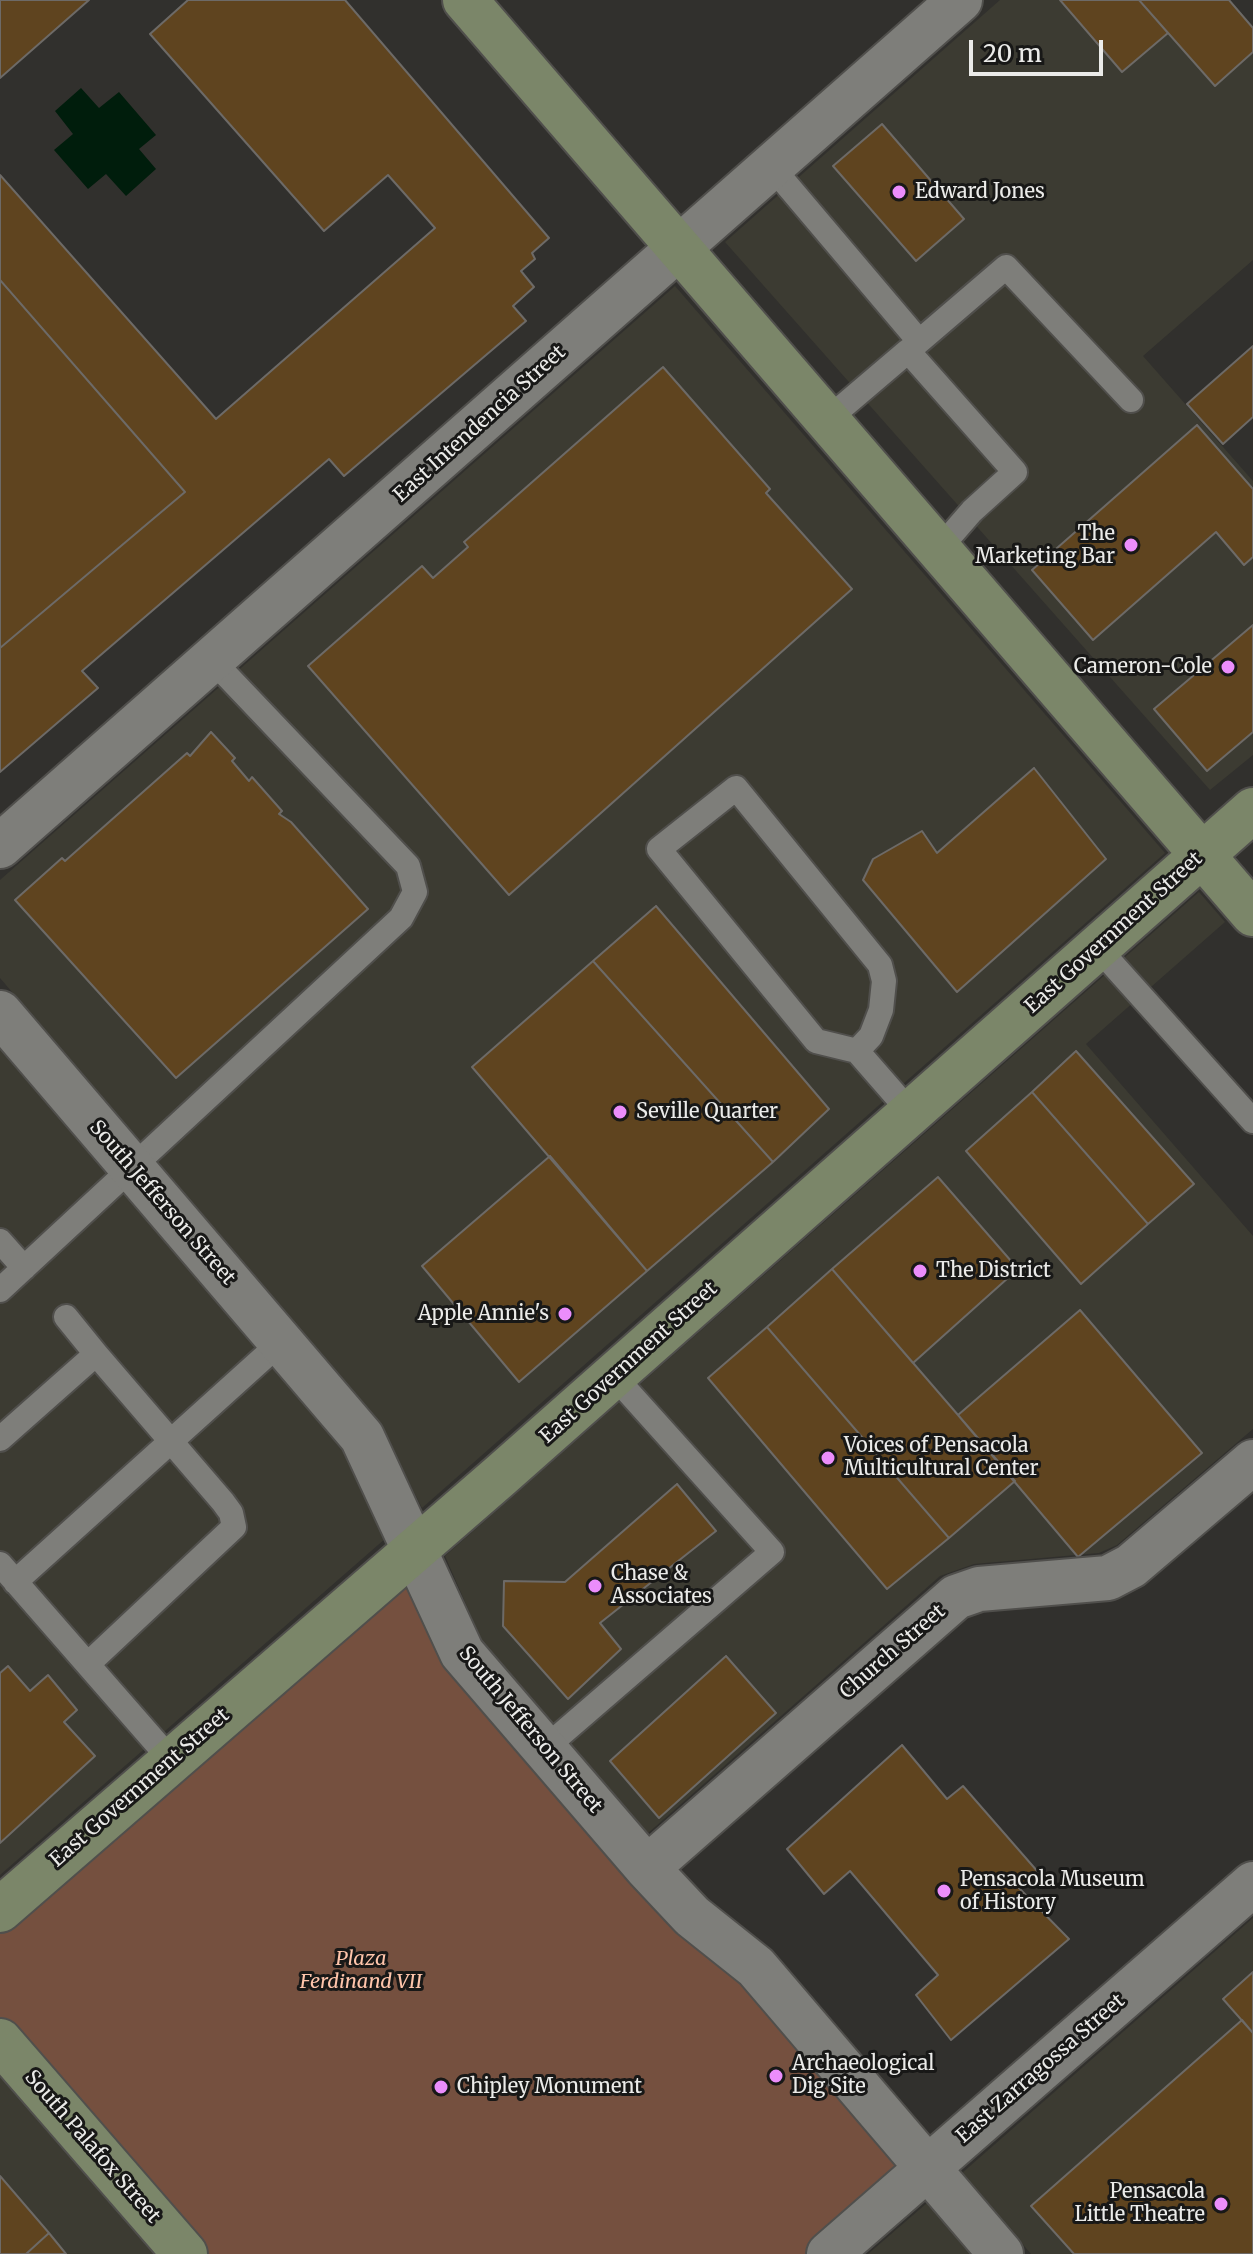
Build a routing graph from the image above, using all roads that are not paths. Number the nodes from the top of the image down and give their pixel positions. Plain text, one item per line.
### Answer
1 (465, 0) edge
2 (960, 0) edge
3 (771, 166) junction
4 (679, 248) junction
5 (914, 346) junction
6 (1131, 400) dead end
7 (827, 420) junction
8 (939, 549) junction
9 (213, 661) junction
10 (1253, 810) edge
11 (0, 846) edge
12 (1202, 855) junction
13 (1253, 914) edge
14 (1098, 948) junction
15 (0, 1013) edge
16 (857, 1051) junction
17 (911, 1113) junction
18 (1253, 1121) edge
19 (132, 1168) junction
20 (0, 1241) edge
21 (24, 1268) junction
22 (0, 1290) edge
23 (66, 1317) dead end
24 (281, 1342) junction
25 (96, 1354) junction
26 (614, 1376) junction
27 (0, 1439) edge
28 (170, 1442) junction
29 (1253, 1462) edge
30 (415, 1547) junction
31 (8, 1573) edge
32 (88, 1664) junction
33 (544, 1749) junction
34 (171, 1760) junction
35 (647, 1868) junction
36 (1253, 1884) edge
37 (0, 1910) edge
38 (0, 2041) edge
39 (928, 2168) junction
40 (185, 2254) edge
41 (829, 2254) edge
42 (1001, 2254) edge

1 - 4 street
2 - 3 street, East Intendencia Street
3 - 4 street, East Intendencia Street
3 - 5 lane
4 - 7 street
4 - 9 street, East Intendencia Street
5 - 6 lane
5 - 7 lane
5 - 8 lane
7 - 8 street
8 - 12 street
9 - 11 street, East Intendencia Street
9 - 19 lane
10 - 12 street, East Government Street
12 - 13 street
12 - 14 street, East Government Street
14 - 17 street, East Government Street
14 - 18 lane
15 - 19 street, South Jefferson Street
16 - 16 lane
16 - 17 lane
17 - 26 street, East Government Street
19 - 21 lane
19 - 24 street, South Jefferson Street
20 - 21 lane
21 - 22 lane
23 - 25 lane
24 - 28 lane
24 - 30 street, South Jefferson Street
25 - 27 lane
25 - 28 lane
26 - 30 street, East Government Street
26 - 33 lane
28 - 31 lane
28 - 32 lane
29 - 35 street, Church Street
30 - 33 street, South Jefferson Street
30 - 34 street, East Government Street
31 - 32 lane
32 - 34 lane
33 - 35 street, South Jefferson Street
34 - 37 street, East Government Street
35 - 39 street, South Jefferson Street
36 - 39 street, East Zarragossa Street
38 - 40 street, South Palafox Street
39 - 41 street, East Zarragossa Street
39 - 42 street, South Jefferson Street

